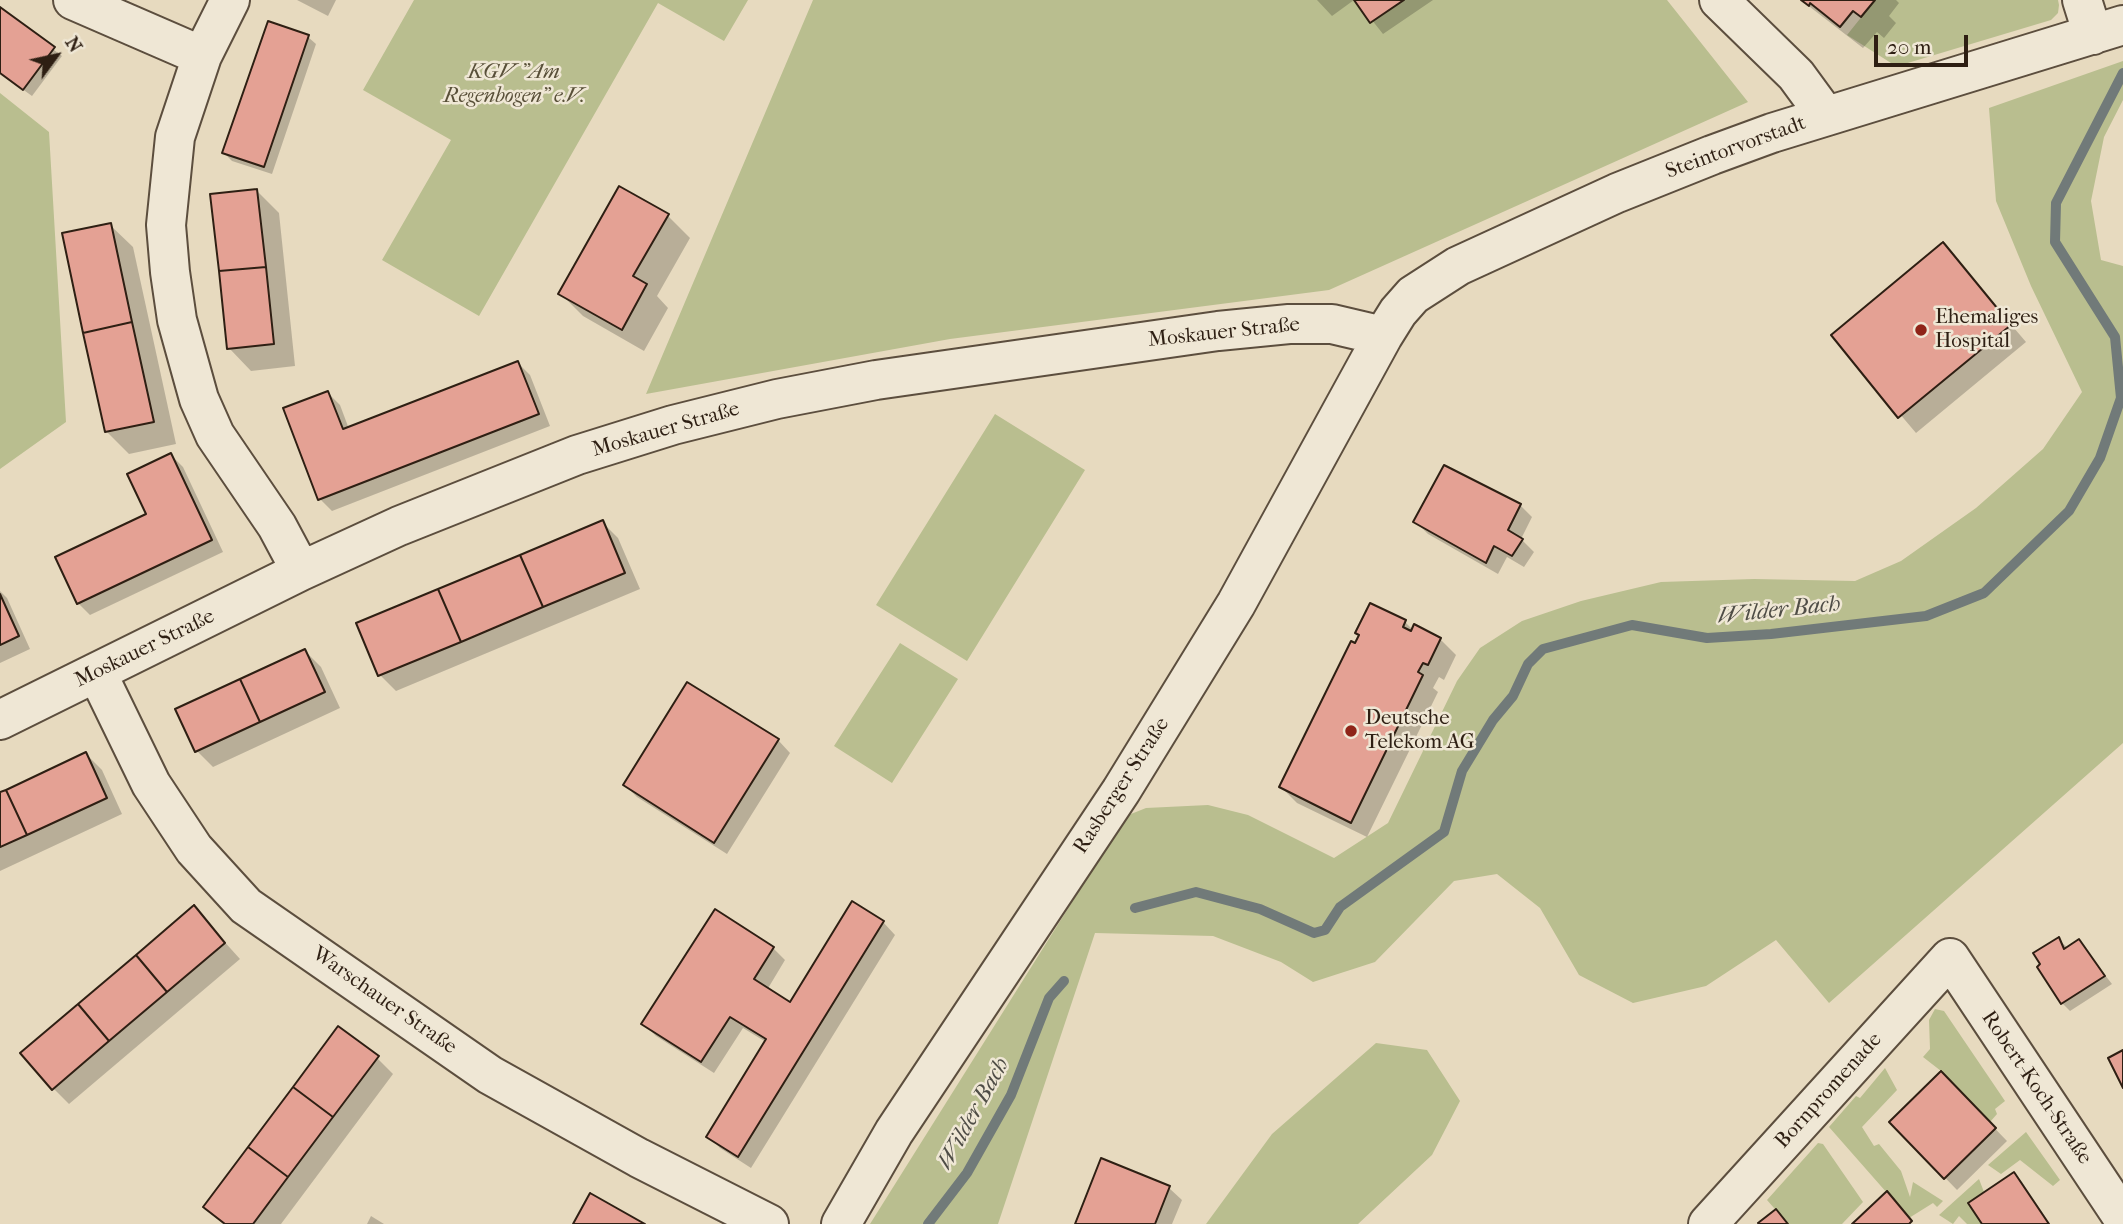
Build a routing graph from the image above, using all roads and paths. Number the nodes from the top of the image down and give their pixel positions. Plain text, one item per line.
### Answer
1 (73, 0) edge
2 (230, 0) edge
3 (1719, 0) edge
4 (2102, 23) edge
5 (202, 56) junction
6 (1826, 116) junction
7 (1383, 335) junction
8 (301, 571) junction
9 (97, 673) junction
10 (0, 720) edge
11 (1950, 958) joint
12 (2112, 1179) edge
13 (2123, 1218) edge
14 (769, 1224) edge
15 (841, 1224) edge
16 (1708, 1224) edge

1 - 5 street
2 - 5 street
3 - 6 street
4 - 6 street, Steintorvorstadt
5 - 8 street
6 - 7 street, Steintorvorstadt
7 - 8 street, Moskauer Straße
7 - 15 street, Rasberger Straße
8 - 9 street, Moskauer Straße
9 - 10 street, Moskauer Straße
9 - 14 street, Warschauer Straße
11 - 12 street, Robert-Koch-Straße
11 - 16 street, Bornpromenade
12 - 13 street, Robert-Koch-Straße

